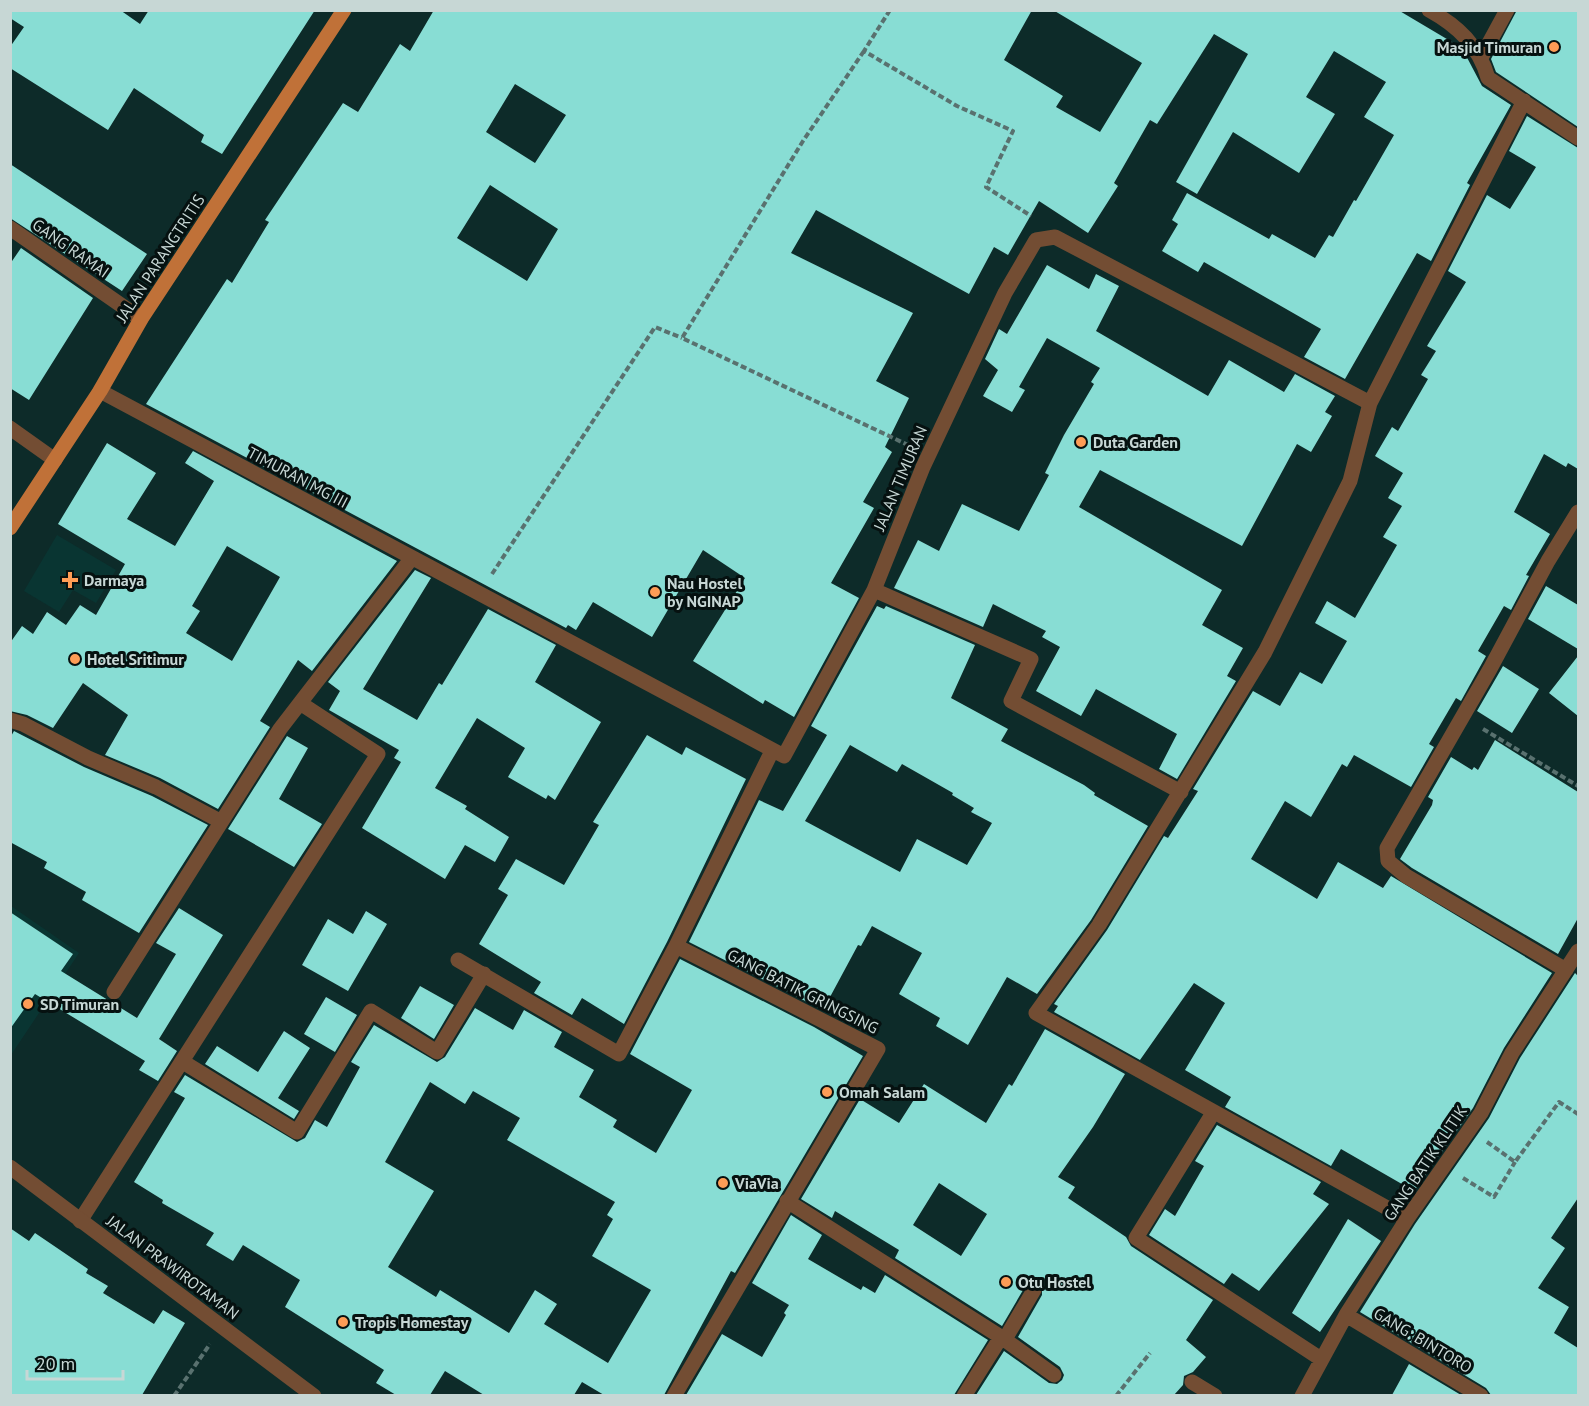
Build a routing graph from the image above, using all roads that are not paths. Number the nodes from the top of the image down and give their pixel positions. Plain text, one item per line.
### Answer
1 (344, 10) edge
2 (1429, 10) edge
3 (1507, 10) edge
4 (1482, 56) junction
5 (1524, 101) junction
6 (1578, 138) edge
7 (10, 228) edge
8 (141, 319) junction
9 (100, 391) junction
10 (1370, 403) junction
11 (10, 428) edge
12 (55, 460) junction
13 (1578, 512) edge
14 (10, 528) edge
15 (411, 559) junction
16 (874, 590) junction
17 (300, 703) junction
18 (10, 720) edge
19 (772, 750) junction
20 (1181, 792) junction
21 (220, 821) junction
22 (676, 946) junction
23 (1578, 951) edge
24 (458, 960) dead end
25 (1566, 970) junction
26 (484, 974) junction
27 (114, 992) dead end
28 (183, 1062) junction
29 (1213, 1113) junction
30 (10, 1167) edge
31 (787, 1201) junction
32 (1407, 1219) junction
33 (80, 1221) junction
34 (1034, 1290) dead end
35 (1346, 1316) junction
36 (1003, 1338) junction
37 (1321, 1359) junction
38 (1054, 1376) dead end
39 (1192, 1382) dead end
40 (314, 1395) edge
41 (674, 1395) edge
42 (964, 1395) edge
43 (1215, 1395) edge
44 (1302, 1395) edge
45 (1481, 1395) edge

1 - 8 main road, JALAN PARANGTRITIS
2 - 4 street
3 - 4 street
4 - 5 street
5 - 6 street
5 - 10 street
7 - 8 street, GANG RAMAI
8 - 9 main road, JALAN PARANGTRITIS
9 - 12 main road, JALAN PARANGTRITIS
9 - 15 street, TIMURAN MG III
10 - 16 street, JALAN TIMURAN
10 - 20 street
11 - 12 street
12 - 14 main road, JALAN PARANGTRITIS
13 - 25 street
15 - 17 street
15 - 19 street, TIMURAN MG III
16 - 19 street, JALAN TIMURAN
16 - 20 street
17 - 21 street
17 - 28 street
18 - 21 street
19 - 22 street
20 - 29 street
21 - 27 street
22 - 26 street
22 - 31 street, GANG BATIK GRINGSING
23 - 25 street, GANG BATIK KLITIK
24 - 26 street
25 - 32 street, GANG BATIK KLITIK
26 - 28 street
28 - 33 street
29 - 32 street
29 - 37 street
30 - 33 street, JALAN PRAWIROTAMAN
31 - 36 street
31 - 41 street, GANG BATIK GRINGSING
32 - 35 street, GANG BATIK KLITIK
33 - 40 street, JALAN PRAWIROTAMAN
34 - 36 street
35 - 37 street, GANG BATIK KLITIK
35 - 45 street, GANG: BINTORO
36 - 38 street
36 - 42 street
37 - 44 street, GANG BATIK KLITIK
39 - 43 street

